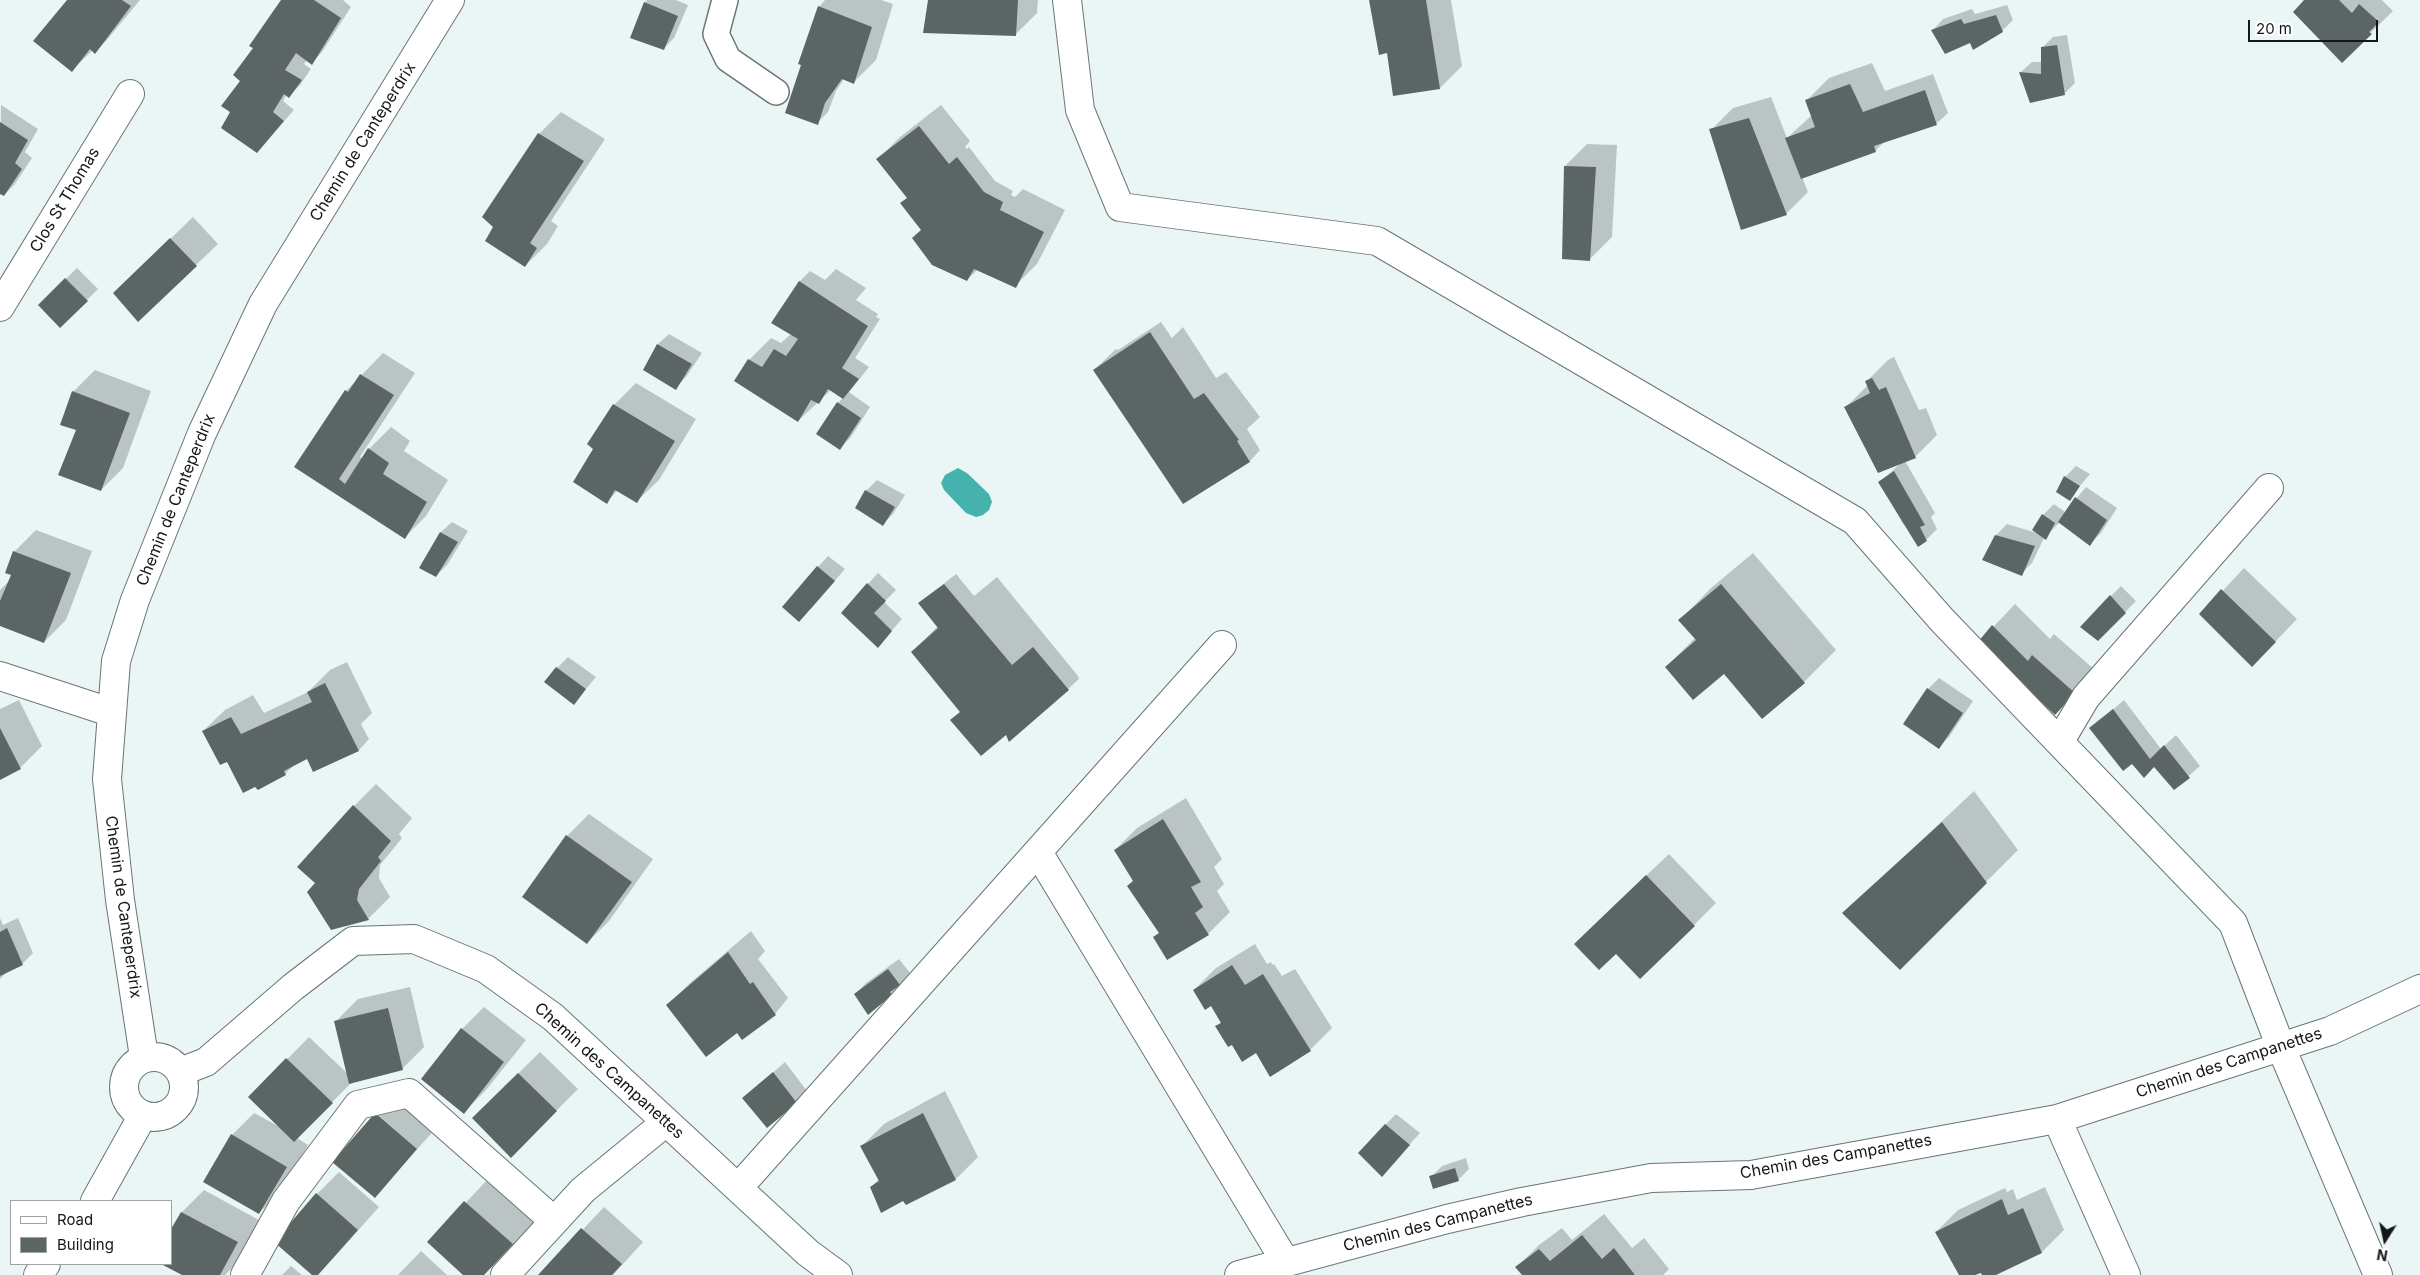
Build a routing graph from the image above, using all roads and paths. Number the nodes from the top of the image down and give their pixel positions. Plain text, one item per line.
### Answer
1 (450, 0) edge
2 (725, 0) edge
3 (1068, 0) edge
4 (776, 92) dead end
5 (130, 94) dead end
6 (0, 307) edge
7 (2269, 488) dead end
8 (1222, 645) dead end
9 (0, 676) edge
10 (110, 712) junction
11 (2060, 741) junction
12 (1038, 852) junction
13 (2420, 990) edge
14 (2280, 1045) junction
15 (144, 1057) junction
16 (180, 1072) junction
17 (143, 1115) junction
18 (2058, 1119) junction
19 (666, 1122) junction
20 (738, 1188) junction
21 (95, 1200) edge
22 (554, 1222) junction
23 (1285, 1261) junction
24 (245, 1275) edge
25 (505, 1275) edge
26 (838, 1275) edge
27 (1239, 1275) edge
28 (2126, 1275) edge
29 (2378, 1275) edge

1 - 10 street, Chemin de Canteperdrix
2 - 4 lane
3 - 11 street
5 - 6 street, Clos St Thomas
7 - 11 street
8 - 12 street
9 - 10 street
10 - 15 street, Chemin de Canteperdrix
11 - 14 street
12 - 20 street
12 - 23 street
13 - 14 street, Chemin des Campanettes
14 - 18 street, Chemin des Campanettes
14 - 29 street
15 - 16 street
15 - 17 street
16 - 17 street
16 - 19 street, Chemin des Campanettes
17 - 21 street
18 - 23 street, Chemin des Campanettes
18 - 28 street
19 - 20 street, Chemin des Campanettes
19 - 22 street
20 - 26 street, Chemin des Campanettes
22 - 24 street
22 - 25 street
23 - 27 street, Chemin des Campanettes

